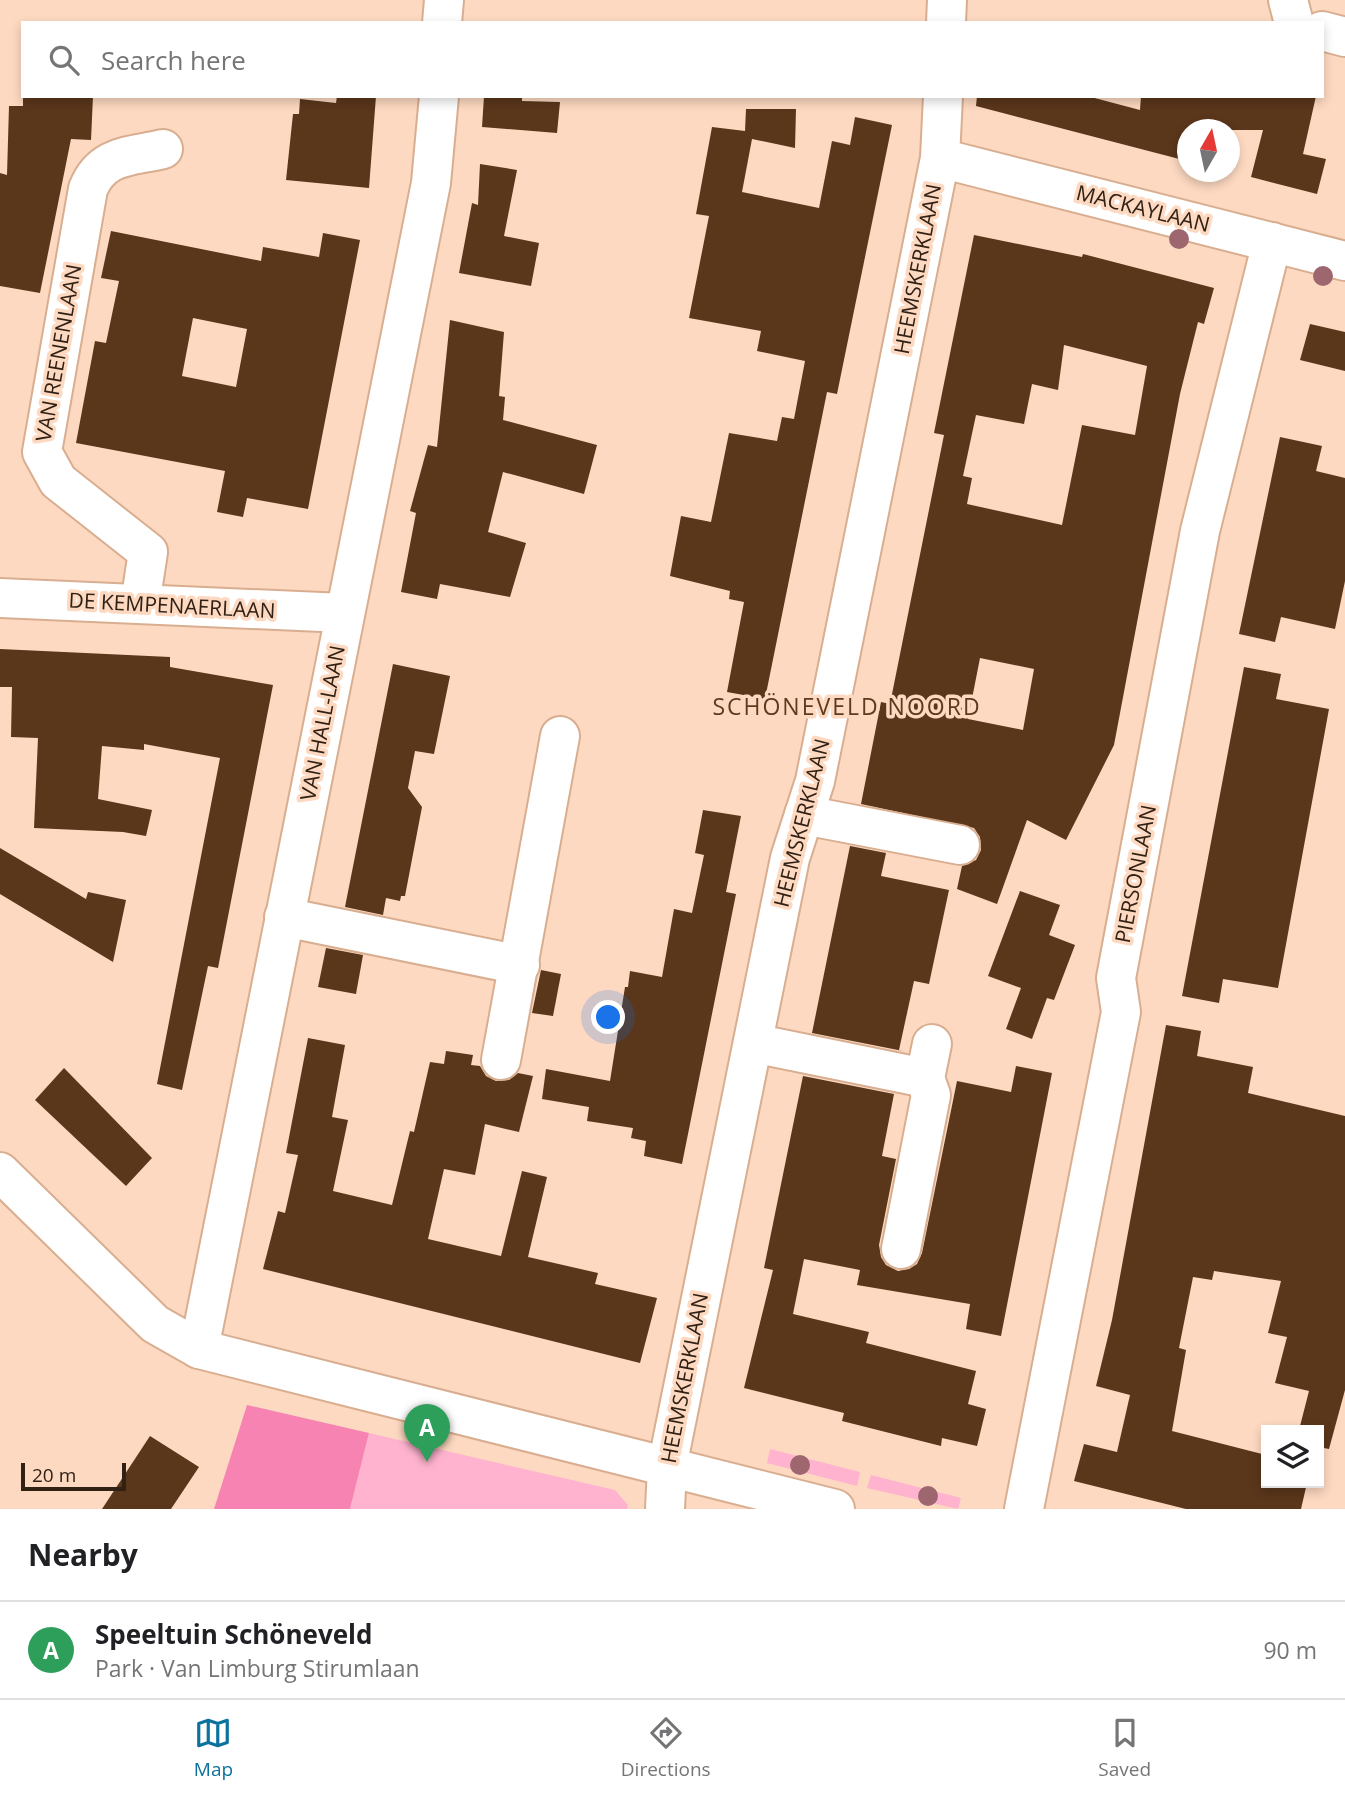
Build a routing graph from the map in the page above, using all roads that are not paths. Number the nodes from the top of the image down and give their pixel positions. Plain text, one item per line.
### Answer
1 (444, 0) edge
2 (947, 0) edge
3 (1288, 0) edge
4 (442, 21) edge
5 (946, 21) edge
6 (1293, 21) edge
7 (1324, 32) edge
8 (1345, 37) edge
9 (439, 98) edge
10 (943, 98) edge
11 (163, 149) dead end
12 (940, 158) junction
13 (1272, 242) junction
14 (1345, 261) edge
15 (0, 598) edge
16 (140, 604) junction
17 (344, 613) junction
18 (561, 736) dead end
19 (804, 815) junction
20 (960, 845) dead end
21 (284, 917) junction
22 (520, 965) junction
23 (752, 1043) junction
24 (501, 1060) dead end
25 (0, 1172) edge
26 (901, 1249) dead end
27 (199, 1349) junction
28 (667, 1467) junction
29 (665, 1509) edge
30 (835, 1509) edge
31 (1024, 1509) edge

1 - 4 street
2 - 5 street
3 - 6 street
7 - 8 street
9 - 17 street, VAN HALL-LAAN
10 - 12 street, HEEMSKERKLAAN
11 - 16 street, VAN REENENLAAN
12 - 13 street, MACKAYLAAN
12 - 19 street, HEEMSKERKLAAN
13 - 14 street, MACKAYLAAN
13 - 31 street, PIERSONLAAN
15 - 16 street, DE KEMPENAERLAAN
16 - 17 street, DE KEMPENAERLAAN
17 - 21 street, VAN HALL-LAAN
18 - 22 street
19 - 20 street
19 - 23 street, HEEMSKERKLAAN
21 - 22 street
21 - 27 street, VAN HALL-LAAN
22 - 24 street
23 - 26 street
23 - 28 street, HEEMSKERKLAAN
25 - 27 street
27 - 28 street
28 - 29 street, HEEMSKERKLAAN
28 - 30 street

